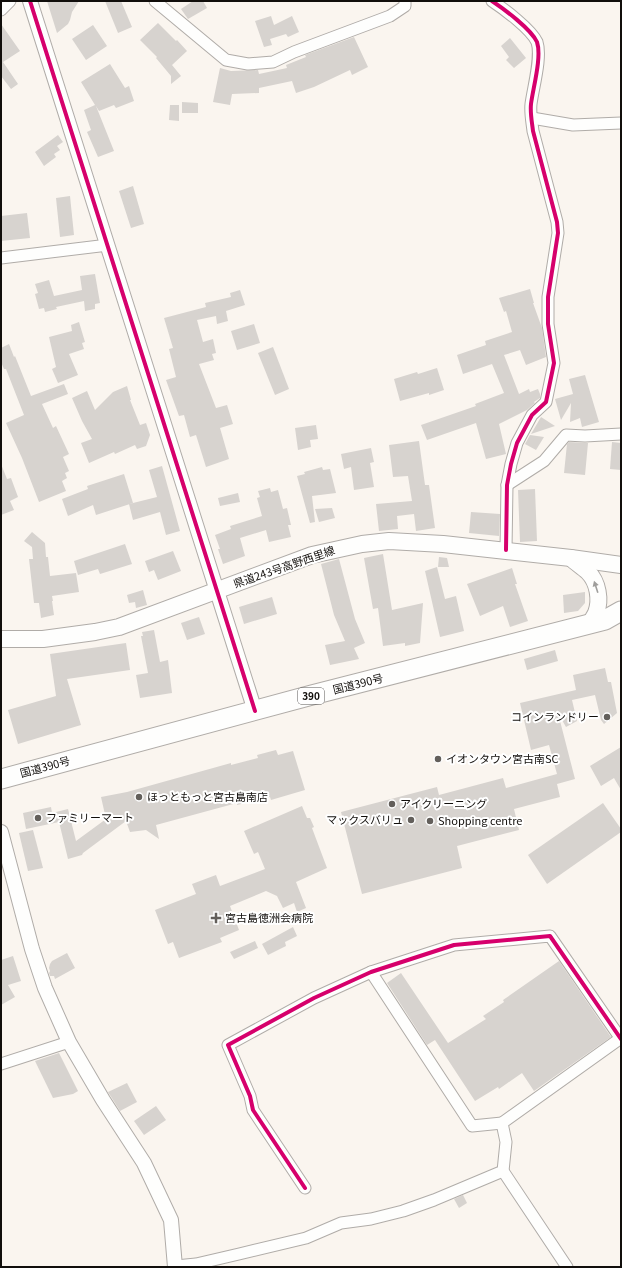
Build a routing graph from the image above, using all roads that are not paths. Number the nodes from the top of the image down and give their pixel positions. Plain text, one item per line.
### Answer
1 (10, 1) edge
2 (30, 1) edge
3 (155, 1) edge
4 (405, 1) edge
5 (492, 1) edge
6 (1, 10) edge
7 (532, 118) junction
8 (621, 123) edge
9 (108, 245) junction
10 (1, 258) edge
11 (621, 434) edge
12 (507, 485) junction
13 (506, 550) junction
14 (571, 558) junction
15 (621, 565) edge
16 (216, 590) junction
17 (621, 611) edge
18 (605, 621) edge
19 (1, 639) edge
20 (255, 711) junction
21 (1, 779) edge
22 (1, 832) edge
23 (370, 972) junction
24 (621, 1039) edge
25 (69, 1042) junction
26 (1, 1064) edge
27 (502, 1123) junction
28 (503, 1171) junction
29 (305, 1188) dead end
30 (175, 1266) edge
31 (567, 1267) edge

1 - 6 street
2 - 9 street
3 - 4 street
5 - 7 street
7 - 8 street
7 - 12 street
9 - 10 street
9 - 16 street
11 - 12 street
12 - 13 street
13 - 14 main road, 県道243号高野西里線
13 - 16 main road, 県道243号高野西里線
14 - 15 main road, 県道243号高野西里線
18 -> 14 main road
16 - 19 main road, 県道243号高野西里線
16 - 20 street
17 - 18 highway, 国道390号 / 390
18 - 20 highway, 国道390号 / 390
20 - 21 highway, 国道390号 / 390
22 - 25 street
23 - 24 street
23 - 27 street
23 - 29 street
24 - 27 street
25 - 26 street
25 - 30 street
27 - 28 street
28 - 30 street
28 - 31 street

